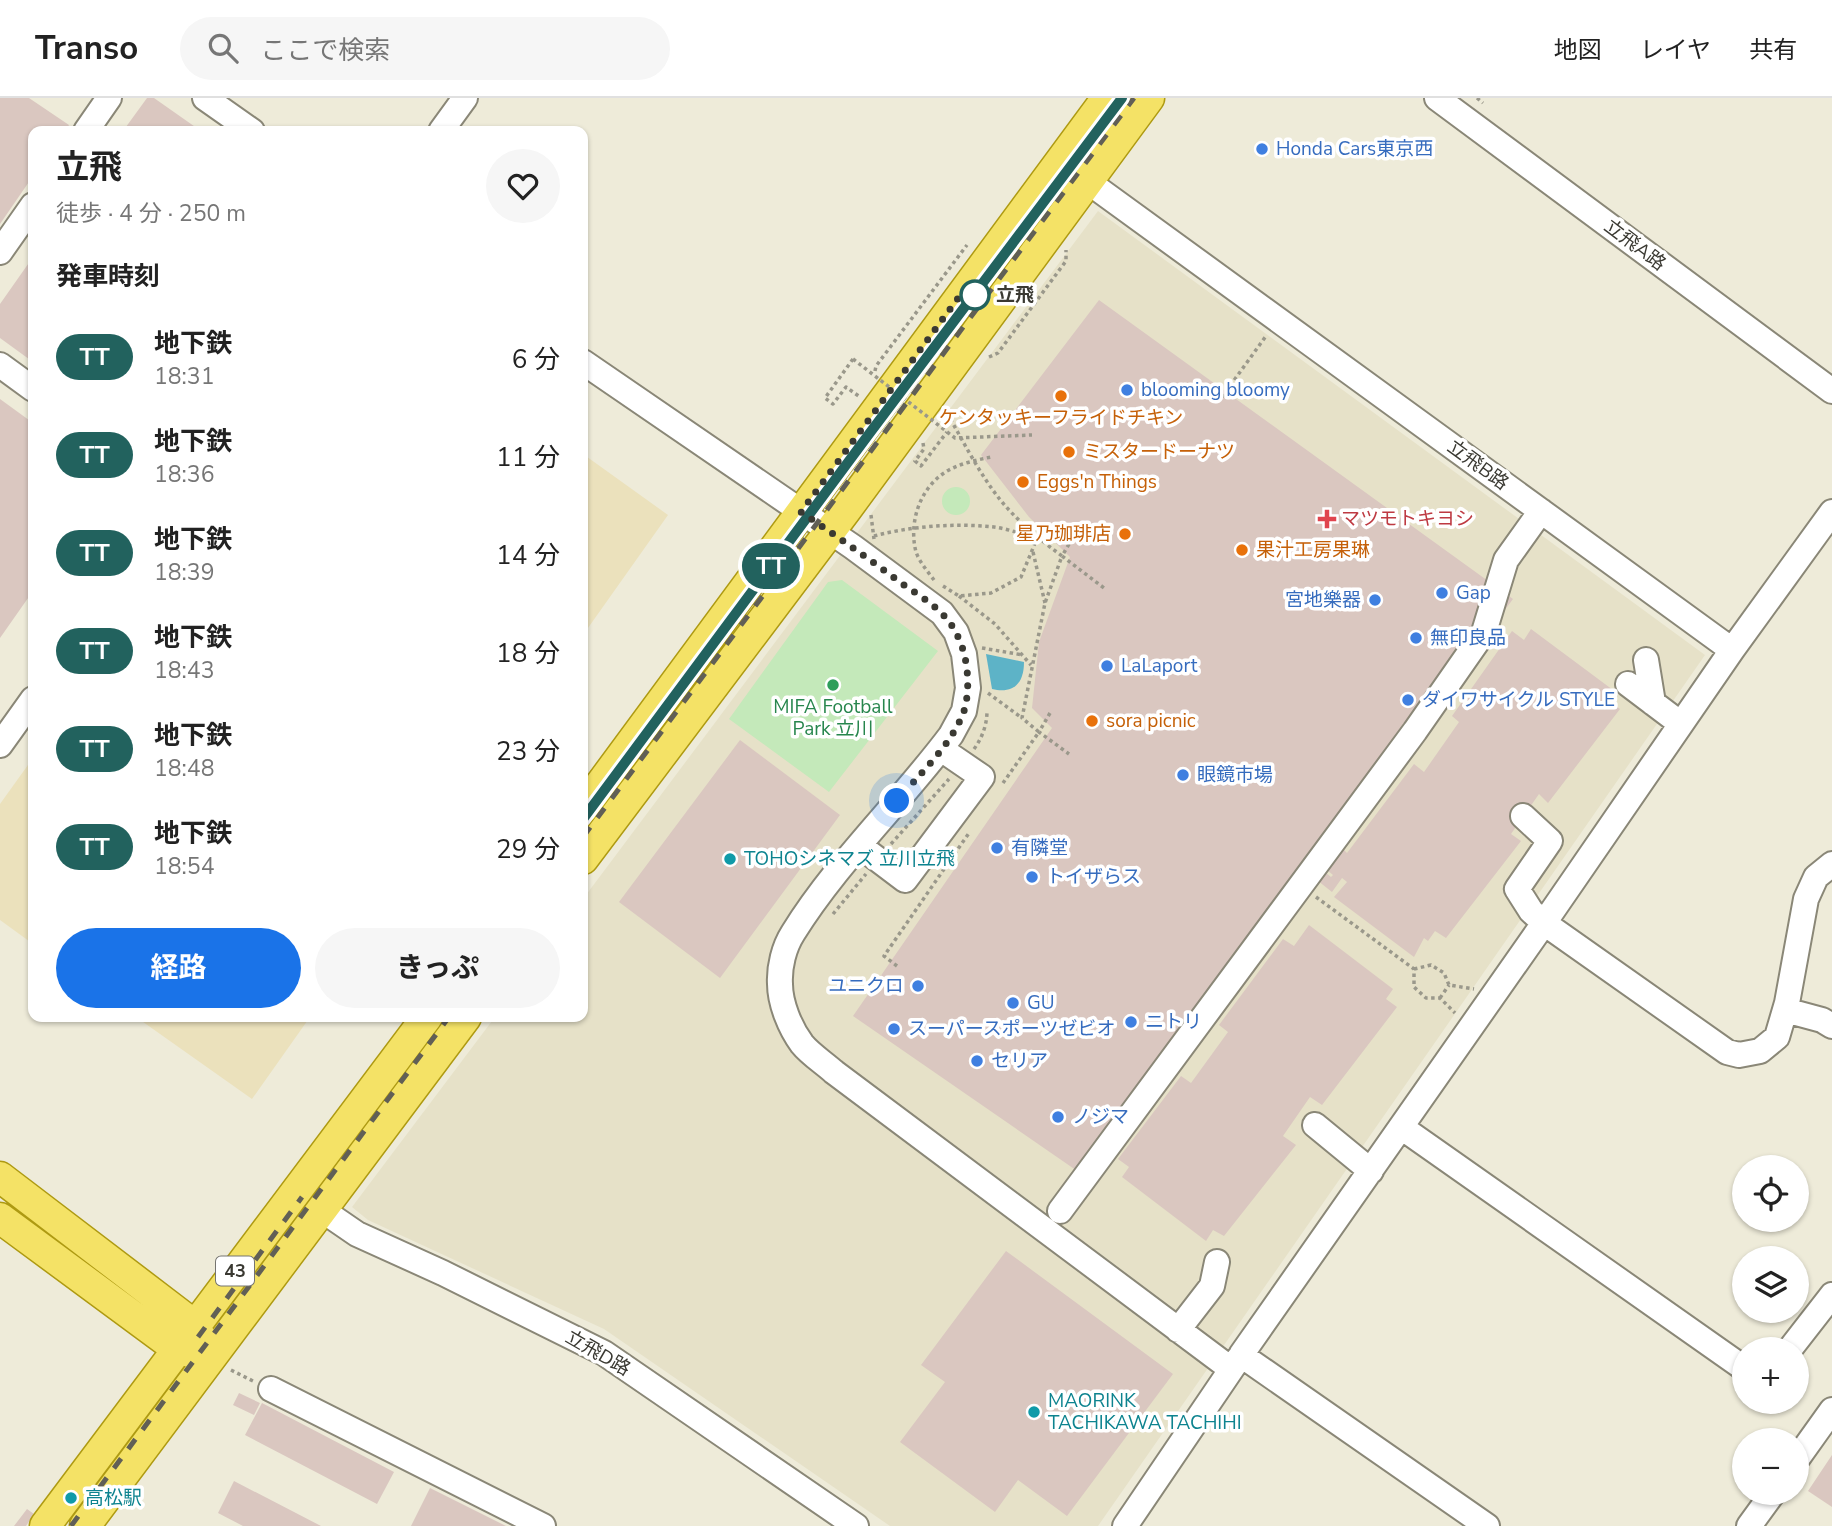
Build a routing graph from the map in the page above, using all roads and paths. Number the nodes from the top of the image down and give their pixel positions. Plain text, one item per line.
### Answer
1 (109, 98) edge
2 (205, 98) edge
3 (465, 98) edge
4 (1107, 98) edge
5 (1149, 98) edge
6 (1437, 98) edge
7 (1477, 98) edge
8 (1483, 103) dead end
9 (89, 126) edge
10 (245, 126) edge
11 (444, 126) edge
12 (1087, 181) junction
13 (28, 212) edge
14 (973, 237) dead end
15 (1066, 243) dead end
16 (0, 252) edge
17 (1269, 331) dead end
18 (982, 360) dead end
19 (0, 365) edge
20 (588, 365) edge
21 (28, 385) edge
22 (870, 386) dead end
23 (1832, 391) edge
24 (867, 395) dead end
25 (1222, 397) dead end
26 (944, 408) dead end
27 (936, 419) dead end
28 (928, 430) dead end
29 (947, 432) junction
30 (1032, 435) dead end
31 (923, 449) dead end
32 (991, 457) dead end
33 (973, 461) junction
34 (870, 508) dead end
35 (1541, 511) junction
36 (801, 512) junction
37 (1832, 512) edge
38 (1043, 524) dead end
39 (914, 528) junction
40 (830, 531) junction
41 (1038, 538) junction
42 (1069, 544) dead end
43 (1033, 550) junction
44 (1062, 556) junction
45 (1104, 588) dead end
46 (959, 596) junction
47 (1045, 603) junction
48 (950, 605) dead end
49 (1732, 650) junction
50 (1024, 655) junction
51 (982, 659) dead end
52 (1646, 660) dead end
53 (1031, 665) junction
54 (986, 682) dead end
55 (1628, 684) dead end
56 (988, 693) junction
57 (1653, 702) junction
58 (28, 706) edge
59 (1050, 712) dead end
60 (1022, 718) junction
61 (1681, 724) junction
62 (1038, 732) junction
63 (0, 745) edge
64 (941, 749) junction
65 (1069, 754) dead end
66 (963, 764) junction
67 (1000, 788) dead end
68 (588, 801) edge
69 (1523, 816) dead end
70 (969, 833) dead end
71 (588, 852) edge
72 (869, 852) junction
73 (1832, 863) edge
74 (1310, 893) dead end
75 (1544, 923) junction
76 (825, 924) dead end
77 (897, 966) dead end
78 (1414, 969) junction
79 (1449, 985) junction
80 (1440, 998) junction
81 (1471, 999) dead end
82 (1785, 1010) junction
83 (1459, 1017) dead end
84 (423, 1022) edge
85 (462, 1022) edge
86 (1832, 1026) edge
87 (1315, 1125) dead end
88 (1401, 1127) junction
89 (1371, 1171) junction
90 (0, 1177) edge
91 (322, 1210) junction
92 (1060, 1211) dead end
93 (0, 1218) edge
94 (1217, 1262) dead end
95 (1832, 1295) edge
96 (194, 1325) junction
97 (1178, 1330) junction
98 (1799, 1337) edge
99 (176, 1348) junction
100 (1732, 1359) edge
101 (1236, 1362) junction
102 (219, 1363) junction
103 (271, 1389) joint
104 (1832, 1410) edge
105 (1809, 1442) edge
106 (1764, 1505) edge
107 (535, 1524) edge
108 (45, 1526) edge
109 (85, 1526) edge
110 (856, 1526) edge
111 (1125, 1526) edge
112 (1487, 1526) edge
113 (1749, 1526) edge

1 - 9 street
2 - 10 street
3 - 11 street
4 - 36 main road
5 - 12 main road
6 - 23 street, 立飛A路
7 - 8 path
12 - 35 street, 立飛B路
12 - 40 main road
13 - 16 street
14 - 22 path
15 - 18 path
17 - 25 path
19 - 21 street
20 - 36 street
24 - 29 path, bridge
26 - 33 path
27 - 28 path
29 - 30 path, bridge
29 - 31 path
32 - 33 path
33 - 39 path
33 - 41 path
34 - 39 path
35 - 49 street, 立飛B路
35 - 92 street
36 - 40 street
36 - 68 main road
37 - 49 street
38 - 41 path
39 - 41 path
39 - 46 path
40 - 64 street
40 - 71 main road
41 - 43 path
41 - 44 path
42 - 44 path
43 - 46 path
43 - 47 path
44 - 45 path
44 - 47 path
46 - 48 path
46 - 50 path
47 - 53 path
49 - 61 street
50 - 51 path
50 - 53 path
52 - 57 street
53 - 60 path
54 - 56 path
55 - 57 street
56 - 60 path
56 - 66 path
57 - 61 street
58 - 63 street
59 - 62 path
60 - 62 path
61 - 75 street
62 - 65 path
62 - 67 path
64 - 66 street
64 - 72 street
66 - 72 path
66 - 72 street
69 - 75 street
70 - 77 path
72 - 76 path
72 - 97 street
73 - 82 street
74 - 78 path
75 - 82 street
75 - 88 street
78 - 79 path
78 - 80 path
79 - 80 path
79 - 81 path
80 - 83 path
82 - 86 street
84 - 96 main road, 43
85 - 91 main road, 43
87 - 89 street
88 - 89 street
88 - 100 street
89 - 101 street
90 - 96 main road
91 - 102 main road, 43
91 - 110 street, 立飛D路
93 - 99 main road
94 - 97 street
95 - 98 street
96 - 99 main road, 43
96 - 102 main road
97 - 101 street
99 - 102 main road
99 - 108 main road, 43
101 - 111 street
101 - 112 street
102 - 103 path
102 - 109 main road, 43
103 - 107 street
104 - 105 street
106 - 113 street

